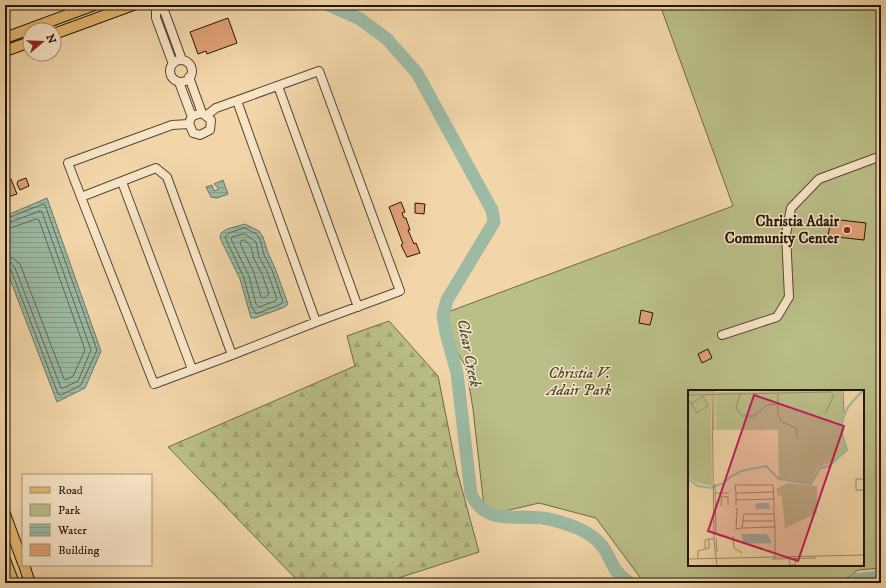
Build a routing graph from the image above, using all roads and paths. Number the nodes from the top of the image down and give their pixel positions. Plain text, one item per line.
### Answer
1 (94, 5) edge
2 (133, 5) edge
3 (157, 5) edge
4 (62, 31) edge
5 (5, 38) edge
6 (22, 45) edge
7 (5, 51) edge
8 (182, 60) junction
9 (173, 64) junction
10 (190, 77) junction
11 (179, 82) junction
12 (278, 86) junction
13 (237, 101) junction
14 (205, 114) junction
15 (190, 120) junction
16 (881, 156) edge
17 (122, 182) junction
18 (81, 198) junction
19 (358, 306) junction
20 (316, 322) junction
21 (722, 335) dead end
22 (232, 355) junction
23 (192, 369) junction
24 (5, 514) edge
25 (5, 560) edge
26 (22, 561) edge
27 (24, 566) edge
28 (14, 583) edge
29 (30, 583) edge

1 - 5 main road
2 - 4 main road
3 - 8 street
3 - 9 street
6 - 7 main road
8 - 9 street
8 - 10 street
9 - 11 street
10 - 11 street
10 - 14 street
11 - 15 street
12 - 13 street
12 - 19 street
12 - 19 street
13 - 14 street
13 - 20 street
14 - 15 street
14 - 15 street
15 - 18 street
16 - 21 street
17 - 18 street
17 - 22 street
17 - 23 street
18 - 23 street
19 - 20 street
20 - 22 street
22 - 23 street
24 - 26 main road
25 - 28 main road
27 - 29 main road

